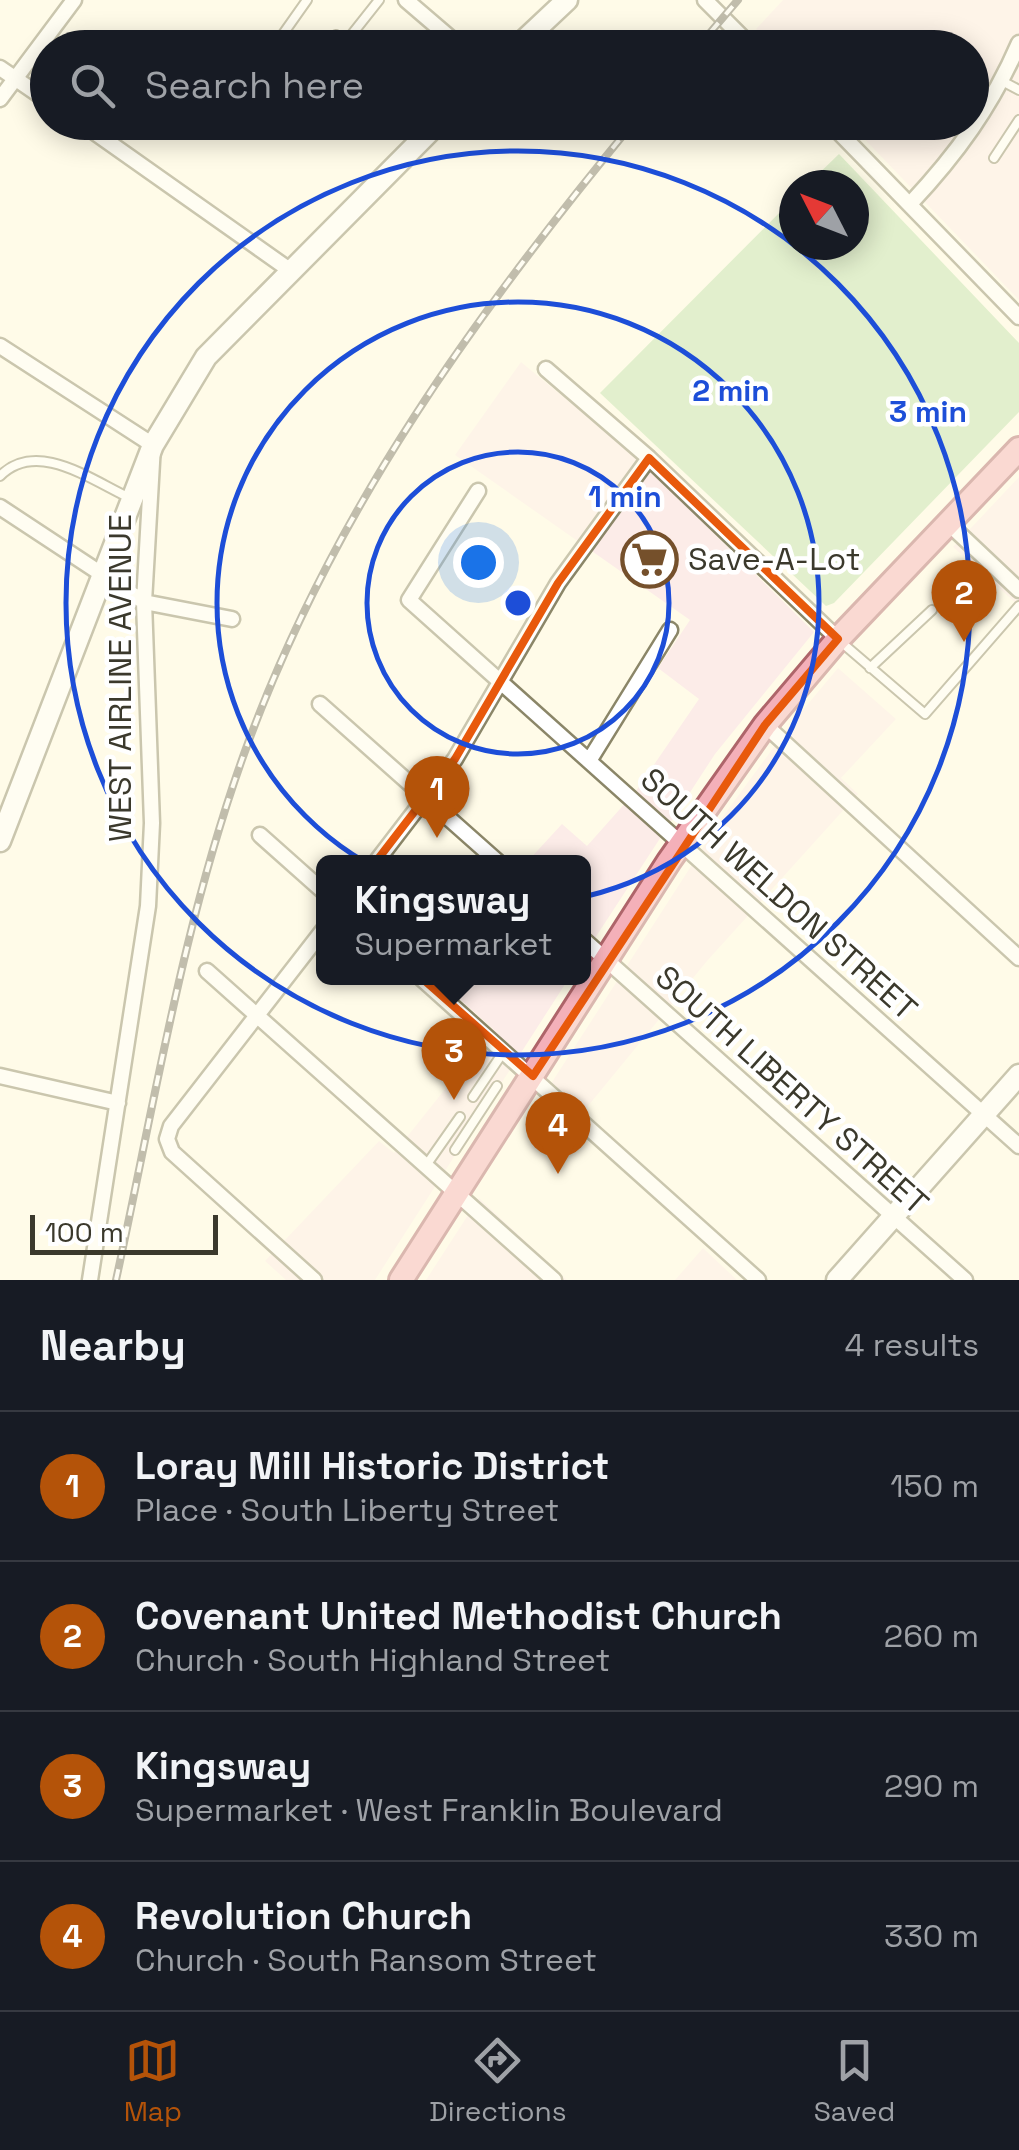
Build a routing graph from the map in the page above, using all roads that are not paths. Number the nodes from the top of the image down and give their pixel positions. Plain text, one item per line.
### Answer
1 (74, 0) edge
2 (307, 0) edge
3 (379, 0) edge
4 (406, 0) edge
5 (567, 0) edge
6 (705, 0) edge
7 (52, 30) edge
8 (285, 30) edge
9 (358, 30) edge
10 (441, 30) edge
11 (535, 30) edge
12 (734, 30) edge
13 (1019, 43) edge
14 (30, 59) edge
15 (0, 68) edge
16 (15, 79) junction
17 (1002, 81) junction
18 (30, 89) edge
19 (1019, 90) edge
20 (0, 100) edge
21 (989, 101) edge
22 (1019, 120) edge
23 (105, 140) edge
24 (420, 140) edge
25 (847, 140) edge
26 (964, 140) edge
27 (994, 158) dead end
28 (910, 204) junction
29 (291, 271) junction
30 (1019, 317) edge
31 (0, 346) edge
32 (546, 369) dead end
33 (153, 445) junction
34 (1019, 450) edge
35 (649, 458) junction
36 (0, 476) edge
37 (478, 491) dead end
38 (141, 501) junction
39 (0, 507) edge
40 (948, 523) junction
41 (103, 575) junction
42 (1019, 590) edge
43 (144, 602) junction
44 (1019, 606) edge
45 (932, 610) dead end
46 (232, 619) dead end
47 (670, 630) dead end
48 (838, 639) junction
49 (870, 668) junction
50 (501, 684) junction
51 (320, 704) dead end
52 (764, 725) junction
53 (589, 761) junction
54 (427, 798) junction
55 (260, 835) dead end
56 (0, 841) edge
57 (682, 842) junction
58 (382, 855) edge
59 (490, 855) edge
60 (316, 885) edge
61 (316, 939) edge
62 (591, 946) edge
63 (1019, 958) edge
64 (607, 960) junction
65 (208, 972) dead end
66 (429, 985) edge
67 (591, 985) edge
68 (591, 985) edge
69 (257, 1014) junction
70 (504, 1051) junction
71 (1019, 1075) edge
72 (0, 1076) edge
73 (532, 1076) junction
74 (486, 1078) junction
75 (497, 1086) junction
76 (473, 1097) dead end
77 (516, 1102) junction
78 (118, 1103) junction
79 (984, 1114) junction
80 (460, 1117) dead end
81 (444, 1140) junction
82 (1019, 1146) edge
83 (455, 1150) junction
84 (427, 1164) junction
85 (474, 1166) junction
86 (458, 1191) junction
87 (892, 1217) junction
88 (90, 1280) edge
89 (314, 1280) edge
90 (401, 1280) edge
91 (554, 1280) edge
92 (758, 1280) edge
93 (837, 1280) edge
94 (965, 1280) edge

1 - 7 street
2 - 8 lane
3 - 9 lane
4 - 10 street
5 - 11 main road
6 - 12 street
13 - 17 street
14 - 16 street
15 - 16 street
16 - 18 street
16 - 20 street
17 - 19 lane
17 - 21 street
22 - 27 lane
23 - 29 street
24 - 29 main road
25 - 28 street
26 - 28 street
28 - 30 street
29 - 33 main road
31 - 33 street
32 - 35 street
33 - 38 main road
34 - 40 main road
35 - 48 street
35 - 50 street
36 - 38 lane
37 - 50 street, SOUTH WELDON STREET
38 - 41 main road
38 - 43 street, WEST AIRLINE AVENUE
39 - 41 street
40 - 42 street
40 - 48 main road
41 - 43 street
41 - 56 main road
43 - 46 street
43 - 78 street, WEST AIRLINE AVENUE
44 - 49 lane
45 - 49 lane
47 - 53 street
48 - 49 lane
48 - 52 main road
50 - 53 street, SOUTH WELDON STREET
50 - 54 street
51 - 54 street
52 - 57 main road
52 - 63 street
53 - 57 street, SOUTH WELDON STREET
54 - 58 street
54 - 59 street
55 - 60 street
57 - 64 main road
57 - 79 street, SOUTH WELDON STREET
61 - 69 street
62 - 64 street, SOUTH LIBERTY STREET
64 - 68 main road
64 - 87 street, SOUTH LIBERTY STREET
65 - 69 street
66 - 70 street
67 - 73 main road
69 - 84 street
69 - 89 street
70 - 73 street
70 - 74 lane
71 - 79 main road
72 - 78 street
73 - 77 main road
73 - 92 street
74 - 75 lane
74 - 76 lane
75 - 77 lane
75 - 83 lane
77 - 85 main road
78 - 88 street, WEST AIRLINE AVENUE
79 - 82 street, SOUTH WELDON STREET
79 - 87 main road
80 - 81 lane
81 - 83 lane
81 - 84 lane
83 - 85 lane
84 - 86 street
85 - 86 main road
86 - 90 main road
86 - 91 street
87 - 93 main road
87 - 94 street, SOUTH LIBERTY STREET

